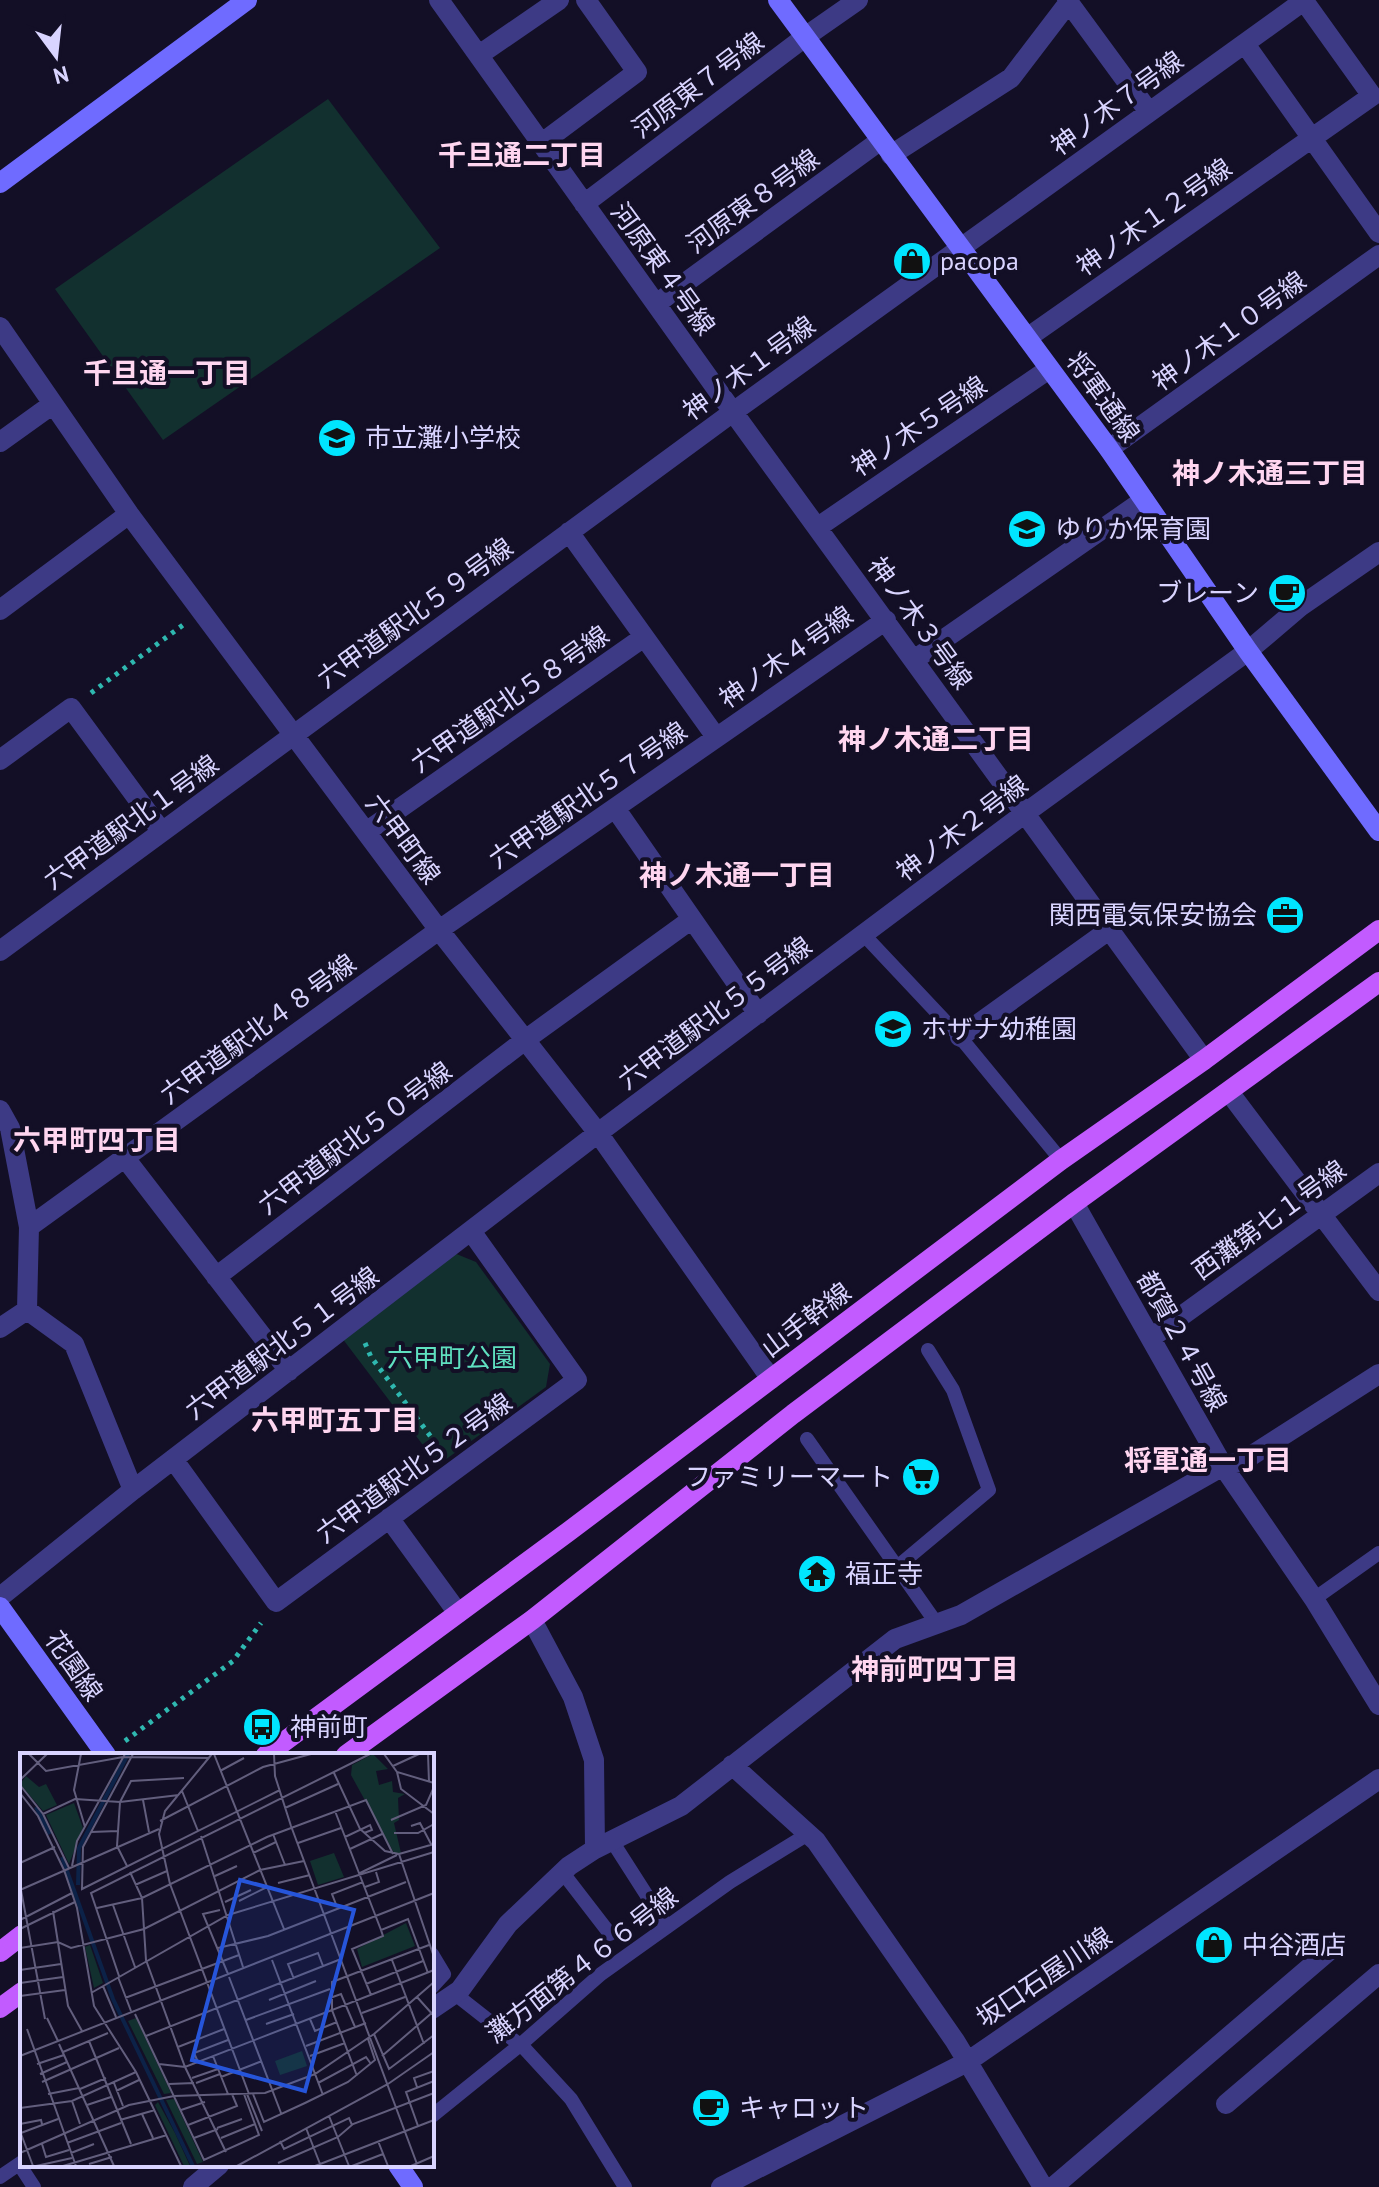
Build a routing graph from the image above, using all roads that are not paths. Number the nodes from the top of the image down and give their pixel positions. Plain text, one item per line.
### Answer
1 (247, 0) edge
2 (439, 0) edge
3 (559, 0) edge
4 (586, 0) edge
5 (778, 0) edge
6 (858, 0) edge
7 (1305, 0) edge
8 (1068, 1) edge
9 (805, 37) junction
10 (1245, 44) junction
11 (479, 55) junction
12 (1149, 112) junction
13 (1312, 139) junction
14 (542, 143) junction
15 (886, 148) junction
16 (0, 183) edge
17 (584, 204) junction
18 (1379, 233) edge
19 (959, 247) junction
20 (1379, 255) edge
21 (656, 304) junction
22 (0, 327) edge
23 (1027, 338) junction
24 (1049, 369) junction
25 (53, 404) junction
26 (733, 412) junction
27 (0, 442) edge
28 (1109, 449) junction
29 (1144, 500) junction
30 (129, 514) junction
31 (818, 527) junction
32 (569, 532) junction
33 (1379, 552) edge
34 (0, 610) edge
35 (886, 620) junction
36 (644, 637) junction
37 (1248, 651) junction
38 (914, 660) junction
39 (292, 735) junction
40 (716, 737) junction
41 (0, 760) edge
42 (615, 808) junction
43 (1024, 814) junction
44 (1379, 831) edge
45 (162, 832) junction
46 (366, 832) junction
47 (692, 919) junction
48 (439, 930) junction
49 (1109, 930) junction
50 (1379, 930) edge
51 (864, 935) junction
52 (0, 951) edge
53 (1379, 982) edge
54 (758, 1014) junction
55 (960, 1037) junction
56 (525, 1040) junction
57 (1204, 1060) junction
58 (1229, 1092) junction
59 (2, 1120) edge
60 (598, 1133) junction
61 (125, 1158) junction
62 (1061, 1160) junction
63 (1379, 1173) edge
64 (1074, 1203) junction
65 (1322, 1215) junction
66 (29, 1227) junction
67 (471, 1231) junction
68 (216, 1277) junction
69 (1379, 1291) edge
70 (27, 1310) junction
71 (0, 1328) edge
72 (1151, 1338) junction
73 (928, 1350) dead end
74 (289, 1371) junction
75 (1379, 1374) edge
76 (771, 1379) junction
77 (807, 1439) dead end
78 (173, 1459) junction
79 (1223, 1466) junction
80 (133, 1490) junction
81 (389, 1518) junction
82 (1379, 1553) edge
83 (897, 1567) junction
84 (0, 1597) edge
85 (1314, 1599) junction
86 (0, 1607) edge
87 (458, 1613) junction
88 (532, 1620) junction
89 (937, 1624) junction
90 (1379, 1705) edge
91 (113, 1750) edge
92 (269, 1753) edge
93 (349, 1753) edge
94 (732, 1765) junction
95 (1379, 1779) edge
96 (808, 1834) junction
97 (603, 1845) junction
98 (563, 1873) junction
99 (667, 1927) junction
100 (610, 1934) dead end
101 (20, 1937) edge
102 (1330, 1950) dead end
103 (0, 1952) edge
104 (434, 1957) edge
105 (1379, 1974) edge
106 (434, 1985) edge
107 (20, 1993) edge
108 (455, 1994) junction
109 (0, 2008) edge
110 (434, 2008) edge
111 (520, 2045) junction
112 (967, 2062) junction
113 (1226, 2104) dead end
114 (434, 2114) edge
115 (20, 2164) edge
116 (23, 2167) edge
117 (217, 2167) edge
118 (399, 2167) edge
119 (0, 2177) edge
120 (202, 2185) edge
121 (34, 2187) edge
122 (413, 2187) edge
123 (625, 2187) edge
124 (721, 2187) edge
125 (1043, 2187) edge
126 (1053, 2187) edge

1 - 16 street
2 - 11 street, 河原東４号線
3 - 11 street
4 - 14 street
5 - 9 street, 将軍通線
6 - 9 street, 河原東７号線
7 - 10 street, 神ノ木７号線
7 - 13 street, 神ノ木１２号線
8 - 12 street
8 - 15 street, 河原東８号線
9 - 15 street, 将軍通線
9 - 17 street, 河原東７号線
10 - 12 street, 神ノ木７号線
10 - 13 street
11 - 14 street, 河原東４号線
12 - 19 street, 神ノ木７号線
13 - 18 street
13 - 23 street, 神ノ木１２号線
14 - 17 street, 河原東４号線
15 - 19 street, 将軍通線
15 - 21 street, 河原東８号線
17 - 21 street, 河原東４号線
19 - 23 street, 将軍通線
19 - 26 street, 神ノ木１号線
20 - 28 street, 神ノ木１０号線
21 - 26 street, 河原東４号線
22 - 25 street, 六甲町線
23 - 24 street, 将軍通線
24 - 28 street, 将軍通線
24 - 31 street, 神ノ木５号線
25 - 27 street
25 - 30 street, 六甲町線
26 - 31 street, 神ノ木３号線
26 - 32 street, 神ノ木１号線
28 - 29 street, 将軍通線
29 - 37 street, 将軍通線
29 - 38 street
30 - 34 street
30 - 39 street, 六甲町線
31 - 35 street, 神ノ木３号線
32 - 36 street, 六甲道駅北５７号線
32 - 39 street, 六甲道駅北５９号線
33 - 37 street, 神ノ木２号線
35 - 38 street, 神ノ木３号線
35 - 40 street, 神ノ木４号線
36 - 40 street, 六甲道駅北５７号線
36 - 46 street, 六甲道駅北５８号線
37 - 43 street, 神ノ木２号線
37 - 44 street, 将軍通線
38 - 43 street, 神ノ木３号線
39 - 45 street, 六甲道駅北１号線
39 - 46 street, 六甲町線
40 - 42 street, 六甲道駅北５７号線
41 - 45 street
42 - 47 street
42 - 48 street, 六甲道駅北５７号線
43 - 49 street, 神ノ木３号線
43 - 51 street, 神ノ木２号線
45 - 52 street, 六甲道駅北１号線
46 - 48 street, 六甲町線
47 - 54 street
47 - 56 street, 六甲道駅北５０号線
48 - 56 street, 六甲町線
48 - 61 street, 六甲道駅北４８号線
49 - 55 street
49 - 57 street, 神ノ木３号線
50 - 57 main road, 山手幹線
51 - 54 street, 六甲道駅北５５号線
51 - 55 lane
53 - 58 main road
54 - 60 street, 六甲道駅北５５号線
55 - 62 lane
56 - 60 street, 六甲町線
56 - 68 street, 六甲道駅北５０号線
57 - 62 main road, 山手幹線
58 - 64 main road
58 - 65 street
59 - 66 street
60 - 67 street, 六甲道駅北５１号線
60 - 76 street, 六甲町線
61 - 66 street, 六甲道駅北４８号線
61 - 68 street
62 - 76 main road, 山手幹線
63 - 65 street, 西灘第七１号線
64 - 72 street, 都賀２４号線
64 - 88 main road
65 - 69 street
65 - 72 street, 西灘第七１号線
66 - 70 street
67 - 74 street, 六甲道駅北５１号線
67 - 81 street, 六甲道駅北５２号線
68 - 74 street
70 - 71 street
70 - 80 street
72 - 79 street, 都賀２４号線
73 - 83 lane
74 - 78 street, 六甲道駅北５１号線
75 - 79 street
76 - 87 main road, 山手幹線
77 - 83 lane
78 - 80 street, 六甲道駅北５１号線
78 - 81 street, 六甲道駅北５２号線
79 - 85 street, 都賀２４号線
79 - 89 street
80 - 84 street, 六甲道駅北５１号線
81 - 87 street
82 - 85 lane
83 - 89 lane
85 - 90 street, 都賀２４号線
86 - 91 street, 花園線
87 - 92 main road, 山手幹線
88 - 93 main road
88 - 97 street
89 - 94 street
94 - 96 street
94 - 97 street
95 - 112 street, 坂口石屋川線
96 - 99 lane, 灘方面第４６６号線
96 - 112 street
97 - 98 street
97 - 99 lane
98 - 100 lane
98 - 108 street
99 - 111 lane, 灘方面第４６６号線
101 - 103 main road
102 - 126 street
104 - 106 lane
105 - 113 street
107 - 109 main road
108 - 110 street
108 - 111 lane
111 - 114 lane, 灘方面第４６６号線
111 - 123 lane
112 - 124 street, 坂口石屋川線
112 - 125 street
115 - 119 lane
116 - 121 lane
117 - 120 street
118 - 122 street

